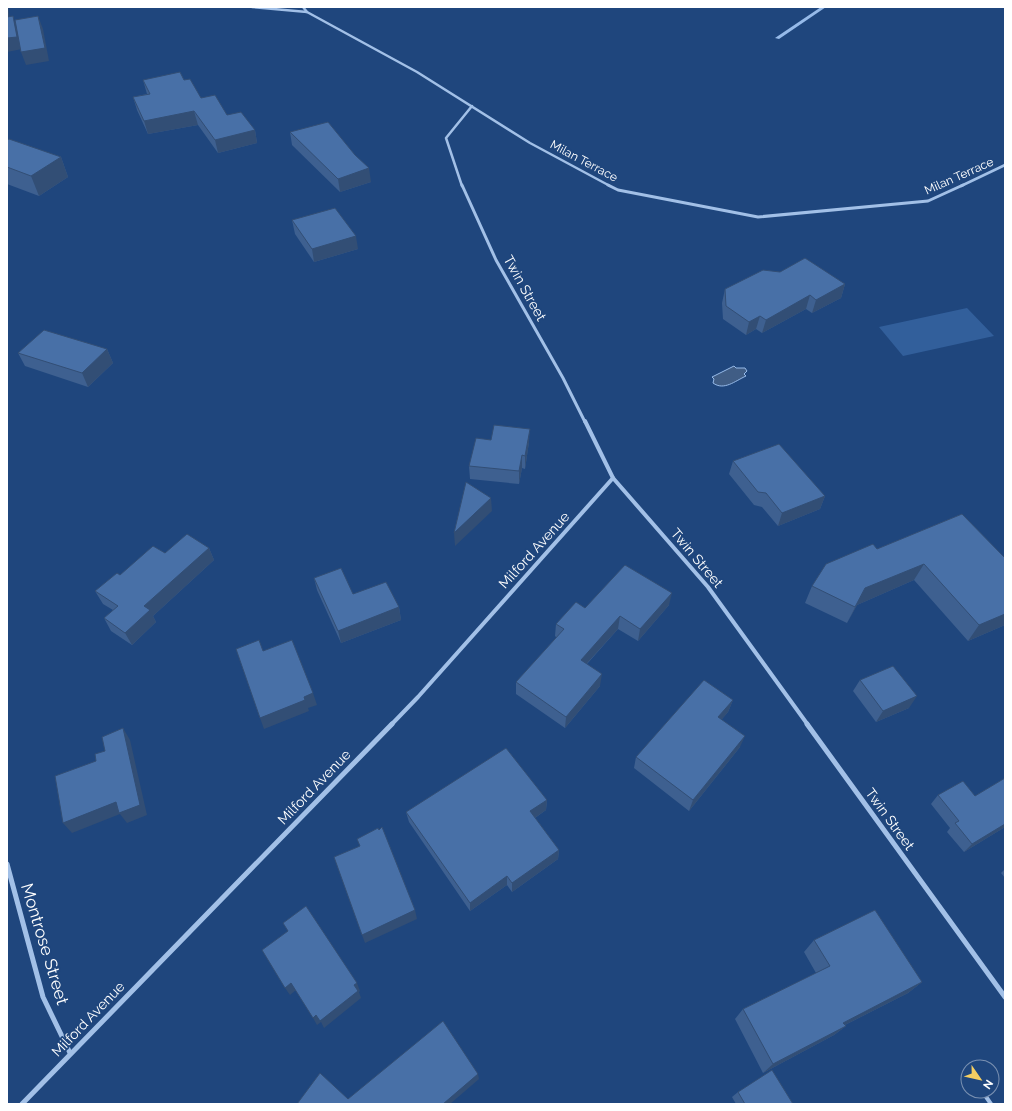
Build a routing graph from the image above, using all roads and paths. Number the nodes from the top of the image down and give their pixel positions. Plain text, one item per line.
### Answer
1 (252, 7) edge
2 (303, 7) edge
3 (307, 12) junction
4 (472, 106) junction
5 (1005, 165) edge
6 (613, 478) junction
7 (7, 864) edge
8 (1005, 997) edge
9 (70, 1053) junction
10 (22, 1104) edge

1 - 3 street, Milan Terrace
2 - 3 street
3 - 4 street, Milan Terrace
4 - 5 street, Milan Terrace
4 - 6 street, Twin Street
6 - 8 street, Twin Street
6 - 9 street, Milford Avenue
7 - 9 street, Montrose Street
9 - 10 street, Milford Avenue

